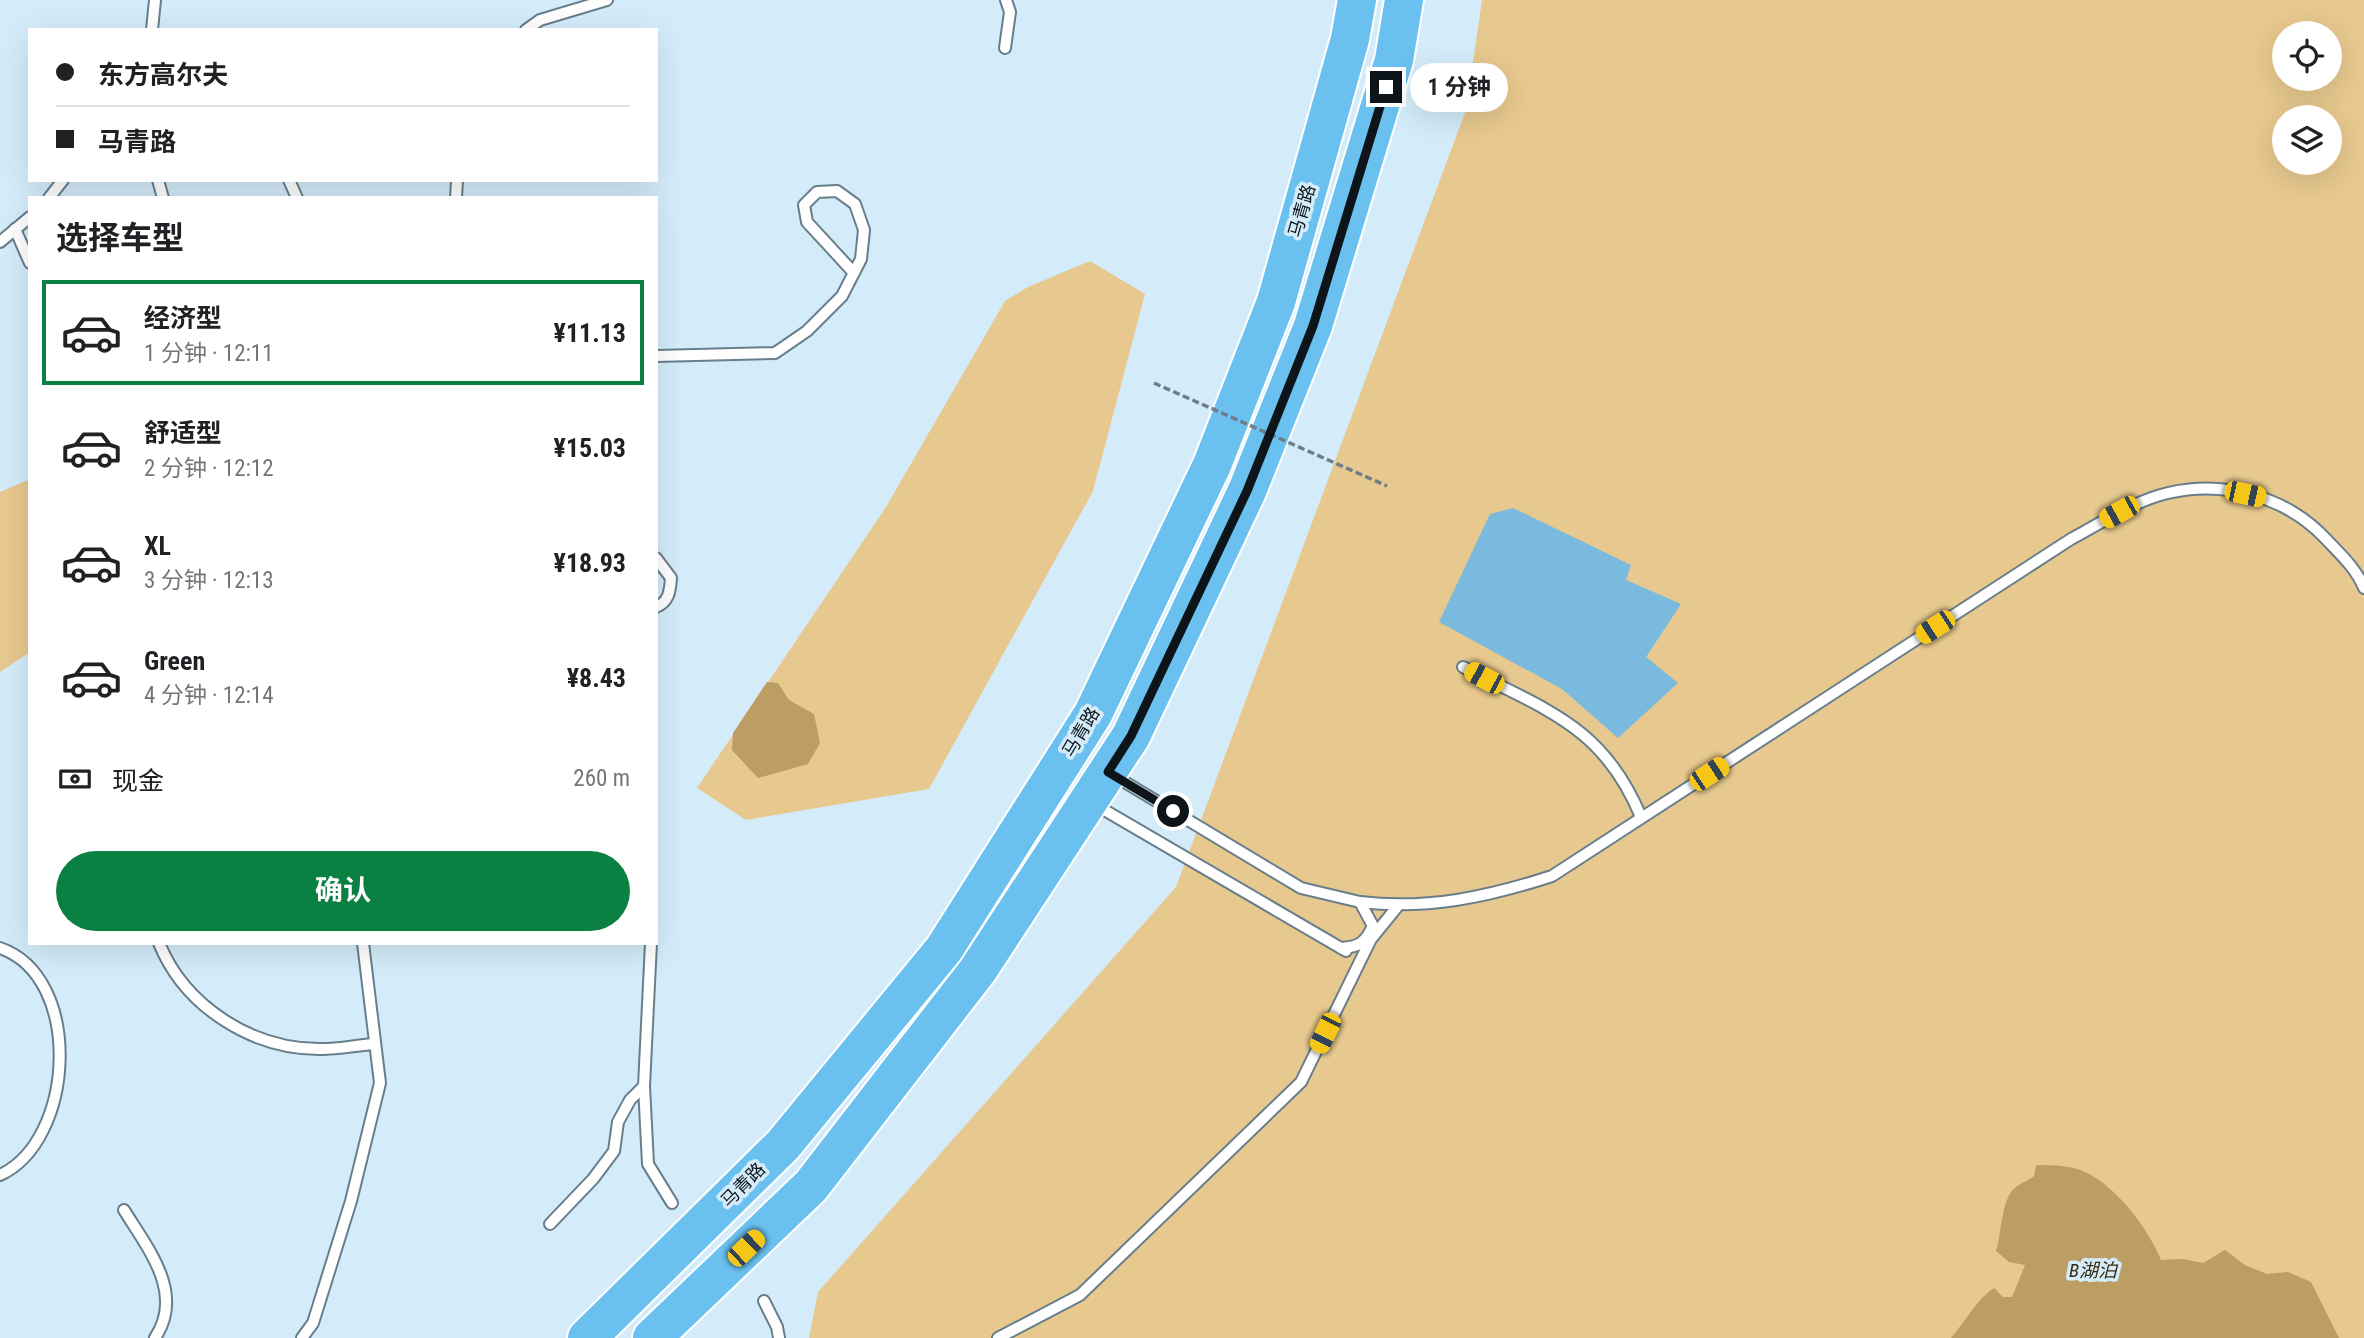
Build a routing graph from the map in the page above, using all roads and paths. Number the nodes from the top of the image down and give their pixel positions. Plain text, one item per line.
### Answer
1 (155, 0) edge
2 (607, 0) edge
3 (1006, 0) edge
4 (1357, 0) edge
5 (1405, 0) edge
6 (152, 28) edge
7 (529, 28) edge
8 (1005, 48) dead end
9 (62, 182) edge
10 (50, 196) edge
11 (28, 219) edge
12 (15, 229) junction
13 (0, 242) edge
14 (28, 258) edge
15 (854, 273) junction
16 (658, 356) edge
17 (1154, 383) dead end
18 (1387, 486) dead end
19 (658, 561) edge
20 (2364, 588) edge
21 (658, 606) edge
22 (1463, 667) dead end
23 (1098, 786) junction
24 (1641, 817) junction
25 (1360, 902) junction
26 (1397, 907) junction
27 (160, 945) edge
28 (363, 945) edge
29 (650, 945) edge
30 (0, 948) edge
31 (1340, 948) junction
32 (1360, 959) junction
33 (376, 1044) junction
34 (644, 1086) junction
35 (0, 1175) edge
36 (672, 1203) dead end
37 (124, 1210) dead end
38 (550, 1224) dead end
39 (764, 1301) dead end
40 (155, 1338) edge
41 (302, 1338) edge
42 (587, 1338) edge
43 (652, 1338) edge
44 (779, 1338) edge
45 (998, 1338) edge

1 - 6 lane
2 - 7 lane
3 - 8 lane
4 - 42 highway, 马青路
5 - 23 highway
9 - 10 lane
11 - 12 lane
12 - 13 lane
12 - 14 lane
15 - 15 lane
15 - 16 lane
17 - 18 path, bridge
19 - 21 lane
20 - 24 lane
22 - 24 lane
23 - 25 lane
23 - 31 lane
23 - 43 highway
24 - 26 lane
25 - 26 lane
25 - 31 lane
26 - 32 lane
27 - 33 lane
28 - 33 lane
29 - 34 lane
30 - 35 lane
31 - 32 lane
32 - 45 lane
33 - 41 lane
34 - 36 lane
34 - 38 lane
37 - 40 lane
39 - 44 lane

